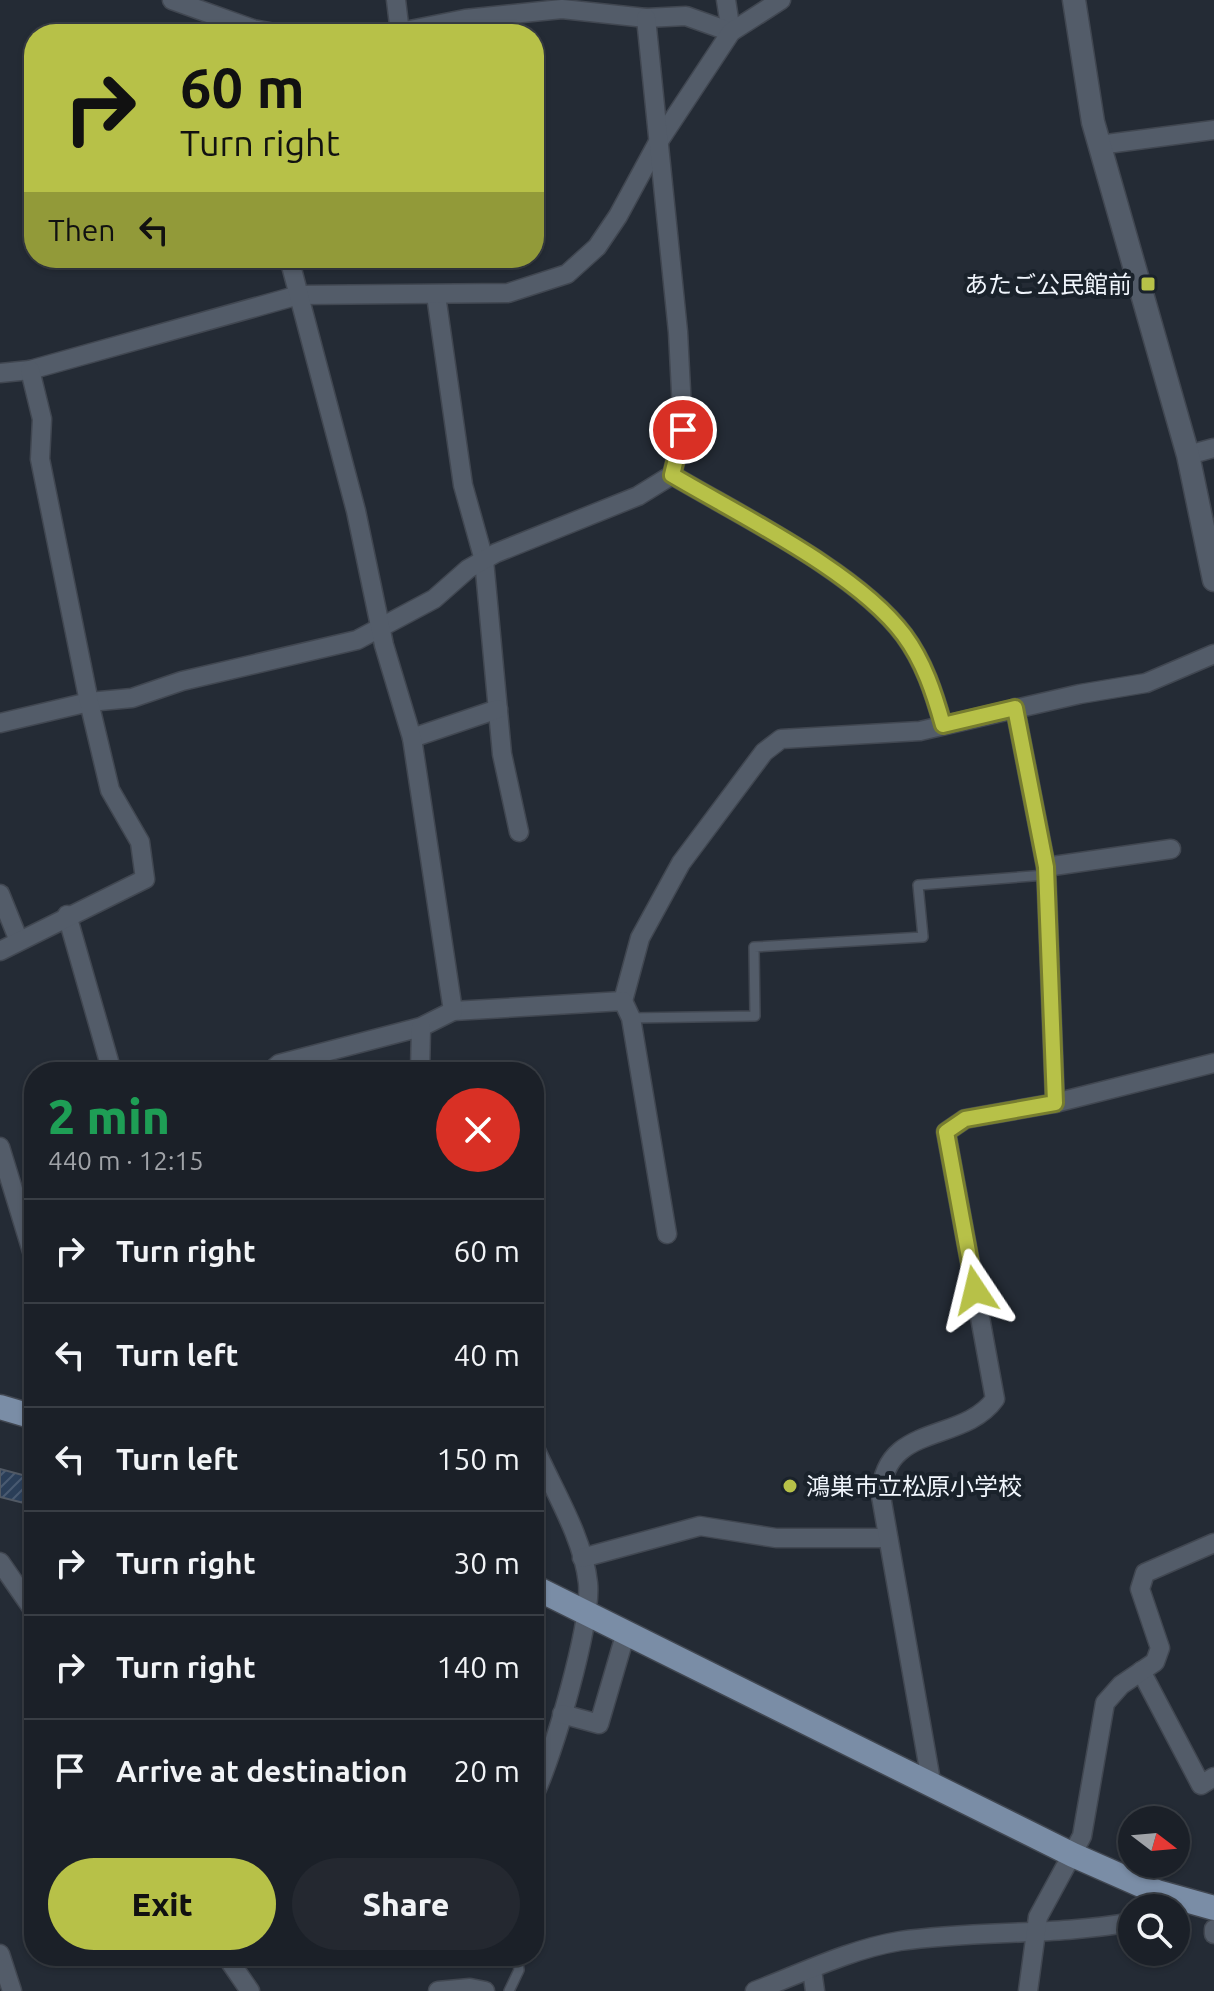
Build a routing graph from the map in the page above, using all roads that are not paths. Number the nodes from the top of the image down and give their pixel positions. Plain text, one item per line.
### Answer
1 (172, 0) edge
2 (396, 0) edge
3 (726, 0) edge
4 (781, 0) edge
5 (1074, 0) edge
6 (561, 4) edge
7 (646, 18) junction
8 (233, 24) edge
9 (395, 24) edge
10 (440, 24) edge
11 (731, 32) junction
12 (1214, 130) edge
13 (657, 144) junction
14 (1099, 145) junction
15 (292, 268) edge
16 (299, 295) junction
17 (436, 295) junction
18 (30, 370) junction
19 (0, 373) edge
20 (1214, 448) edge
21 (1188, 455) junction
22 (672, 475) junction
23 (484, 560) junction
24 (1214, 580) edge
25 (381, 626) junction
26 (1214, 654) edge
27 (89, 702) junction
28 (1015, 708) junction
29 (498, 709) junction
30 (0, 723) edge
31 (943, 725) junction
32 (412, 738) junction
33 (519, 832) dead end
34 (1171, 849) dead end
35 (1046, 871) junction
36 (0, 894) edge
37 (67, 915) junction
38 (19, 941) junction
39 (0, 951) edge
40 (627, 1010) junction
41 (453, 1011) junction
42 (421, 1027) junction
43 (109, 1062) edge
44 (287, 1062) edge
45 (420, 1062) edge
46 (1214, 1063) edge
47 (1055, 1103) junction
48 (0, 1147) edge
49 (24, 1194) edge
50 (667, 1234) dead end
51 (0, 1407) edge
52 (24, 1414) edge
53 (544, 1469) edge
54 (888, 1538) junction
55 (1214, 1543) edge
56 (582, 1558) junction
57 (0, 1562) edge
58 (544, 1592) edge
59 (24, 1597) edge
60 (585, 1612) junction
61 (626, 1632) junction
62 (1141, 1671) junction
63 (562, 1714) junction
64 (544, 1776) edge
65 (1214, 1777) edge
66 (931, 1781) junction
67 (1073, 1855) junction
68 (1155, 1894) edge
69 (1190, 1905) edge
70 (1214, 1908) edge
71 (1118, 1923) edge
72 (1033, 1932) junction
73 (0, 1954) edge
74 (233, 1966) edge
75 (518, 1966) edge
76 (812, 1970) junction
77 (6, 1981) edge
78 (250, 1991) edge
79 (438, 1991) edge
80 (485, 1991) edge
81 (509, 1991) edge
82 (755, 1991) edge
83 (815, 1991) edge
84 (1028, 1991) edge

1 - 8 street
2 - 9 street
3 - 11 street
4 - 11 street
5 - 14 street
6 - 7 street
6 - 10 street
7 - 11 street
7 - 13 street
11 - 13 street
12 - 14 street
13 - 17 street
13 - 22 street
14 - 21 street
15 - 16 street
16 - 17 street
16 - 18 street
16 - 25 street
17 - 23 street
18 - 19 street
18 - 27 street
20 - 21 street
21 - 24 street
22 - 23 street
22 - 31 street
23 - 25 street
23 - 29 street
25 - 27 street
25 - 32 street
26 - 28 street
27 - 30 street
27 - 37 street
28 - 31 street
28 - 35 street
29 - 32 street
29 - 33 street
31 - 40 street
32 - 41 street
34 - 35 street
35 - 40 lane
35 - 47 street
36 - 38 street
37 - 38 street
37 - 43 street
38 - 39 street
40 - 41 street
40 - 50 street
41 - 42 street
42 - 44 street
42 - 45 street
46 - 47 street
47 - 54 street
48 - 49 street
51 - 52 main road
53 - 56 street
54 - 56 street
54 - 66 street
55 - 62 street
56 - 60 street
57 - 59 street
58 - 60 main road
60 - 61 main road
60 - 63 street
61 - 63 street
61 - 66 main road
62 - 65 street
62 - 67 street
63 - 64 street
66 - 67 main road
67 - 68 main road
67 - 72 street
69 - 70 main road
71 - 72 street
72 - 76 street
72 - 84 street
73 - 77 street
74 - 78 street
75 - 81 lane
76 - 82 street
76 - 83 street
79 - 80 street

